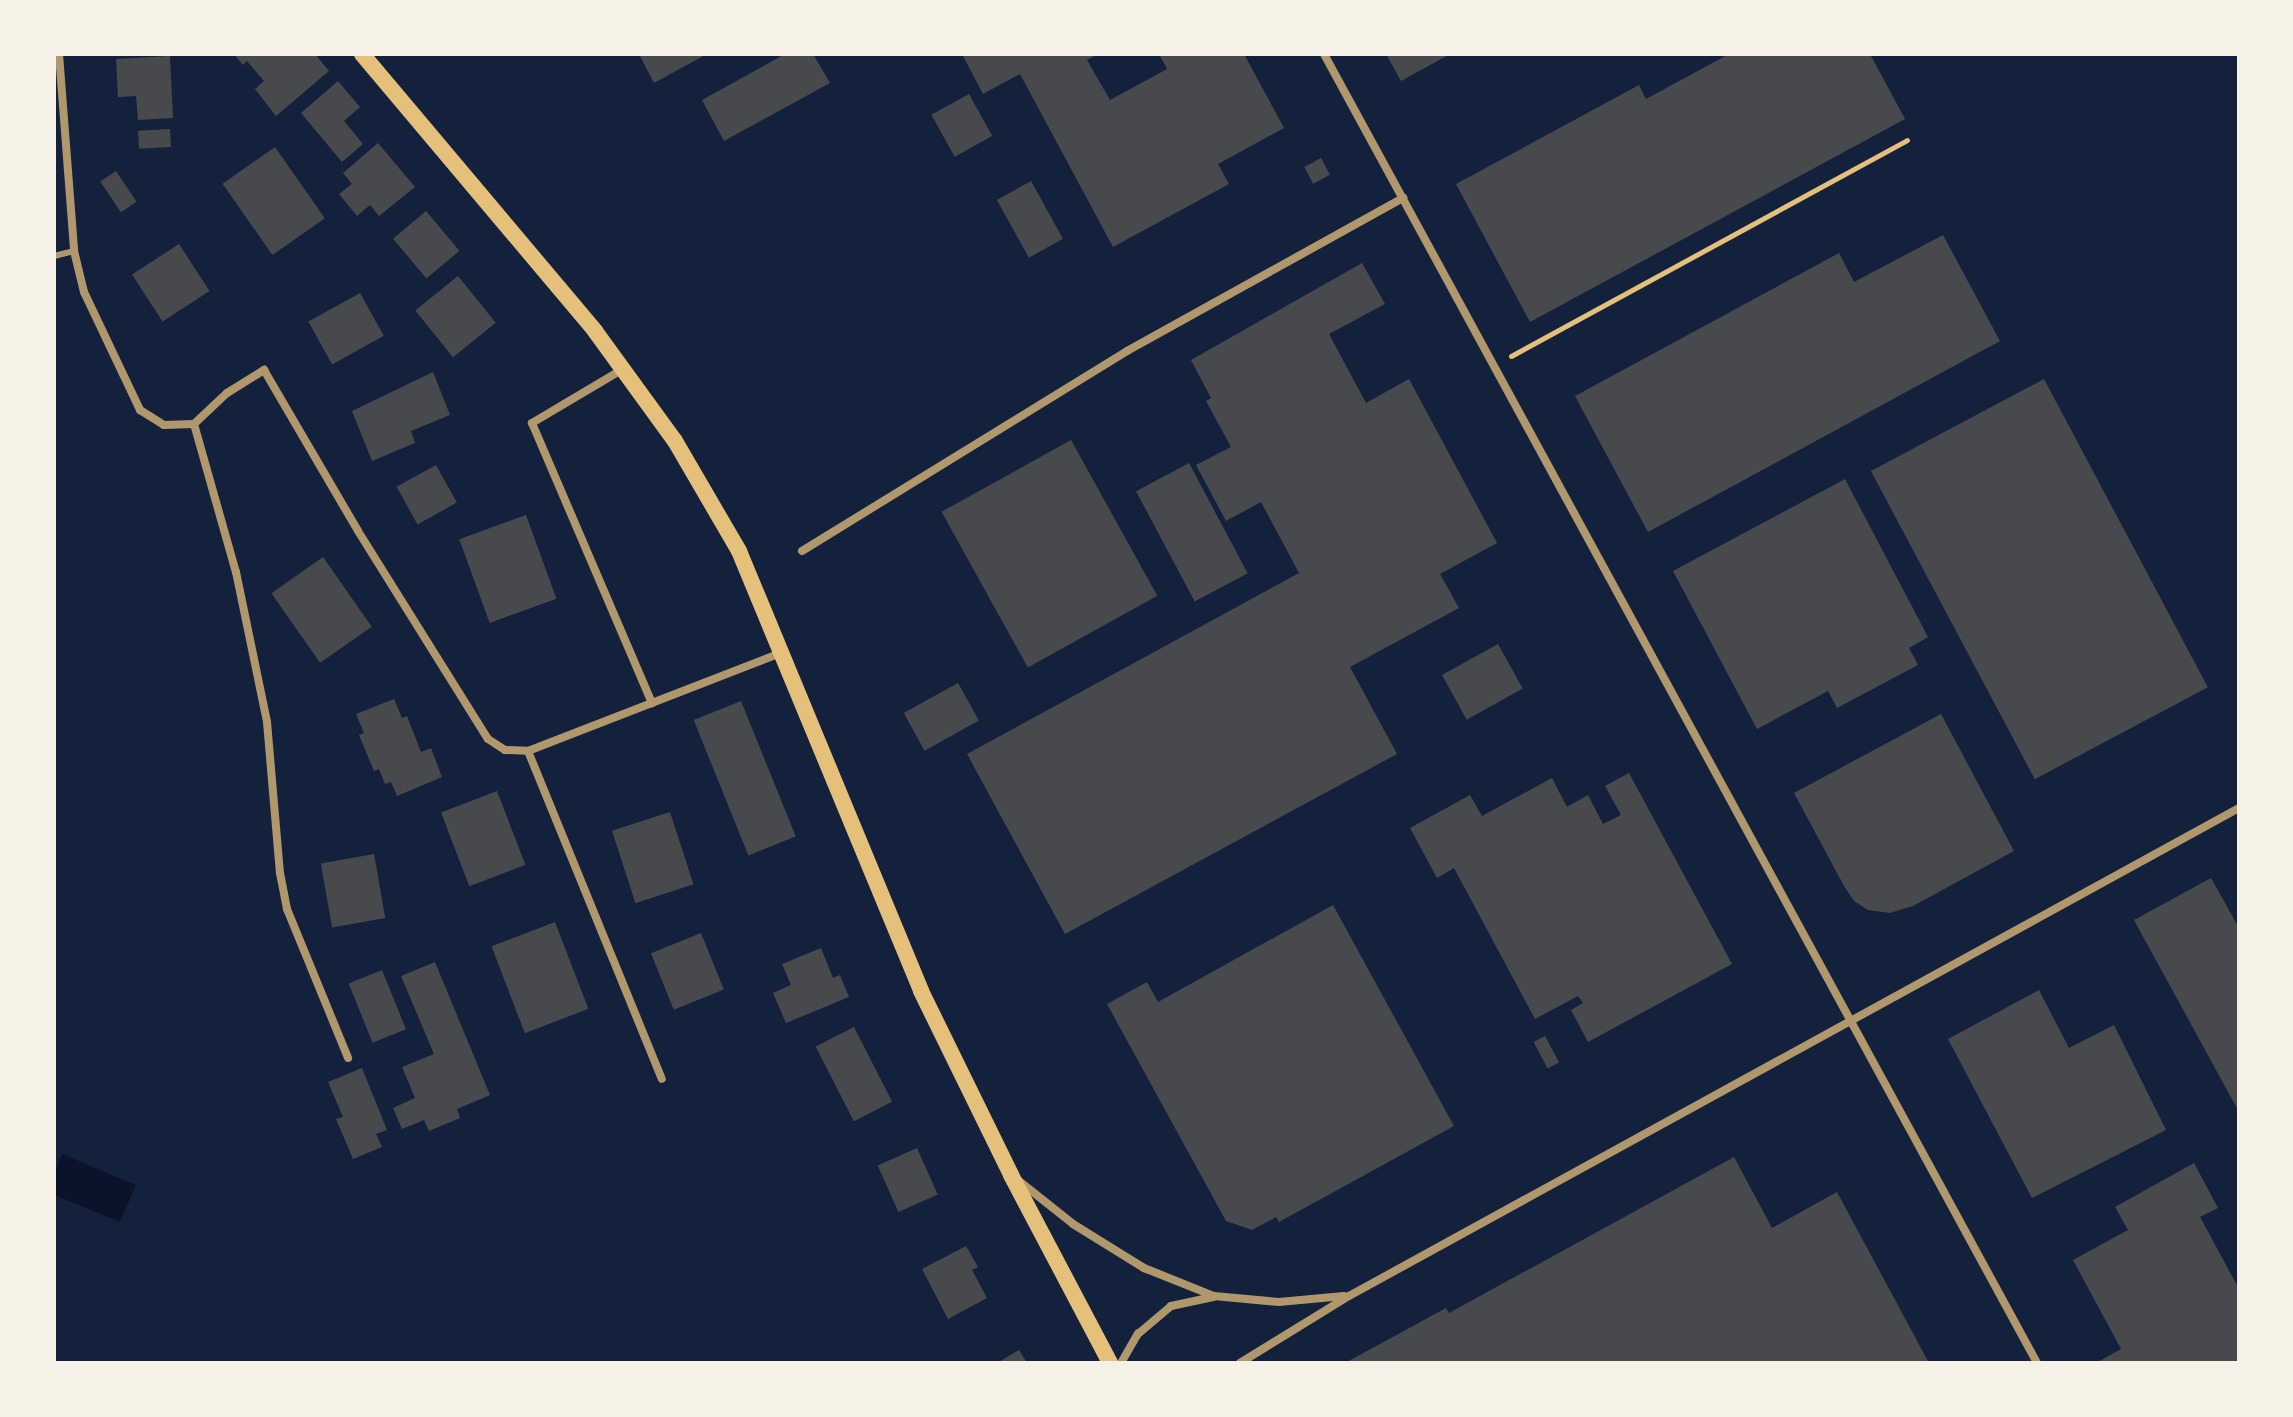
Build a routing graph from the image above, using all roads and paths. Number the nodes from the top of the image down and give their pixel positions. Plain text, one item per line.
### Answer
1 (59, 54) edge
2 (362, 54) edge
3 (1324, 54) edge
4 (1907, 140) dead end
5 (1403, 198) junction
6 (74, 251) junction
7 (54, 256) edge
8 (1493, 366) junction
9 (623, 369) junction
10 (194, 424) junction
11 (802, 551) dead end
12 (784, 652) junction
13 (652, 703) junction
14 (528, 751) junction
15 (2239, 808) edge
16 (1850, 1020) junction
17 (348, 1058) dead end
18 (662, 1079) dead end
19 (1011, 1175) junction
20 (1214, 1296) junction
21 (1349, 1296) junction
22 (1110, 1363) edge
23 (1121, 1363) edge
24 (1239, 1363) edge
25 (2037, 1363) edge

1 - 6 street
2 - 9 main road
3 - 5 street
4 - 8 path
5 - 8 street
5 - 11 street
6 - 7 lane
6 - 10 street
8 - 16 street
9 - 12 main road
9 - 13 street
10 - 14 street
10 - 17 street
12 - 13 street
12 - 19 main road
13 - 14 street
14 - 18 street
15 - 16 street
16 - 21 street
16 - 25 street
19 - 20 street
19 - 22 main road
20 - 21 street
20 - 23 street
21 - 24 street

